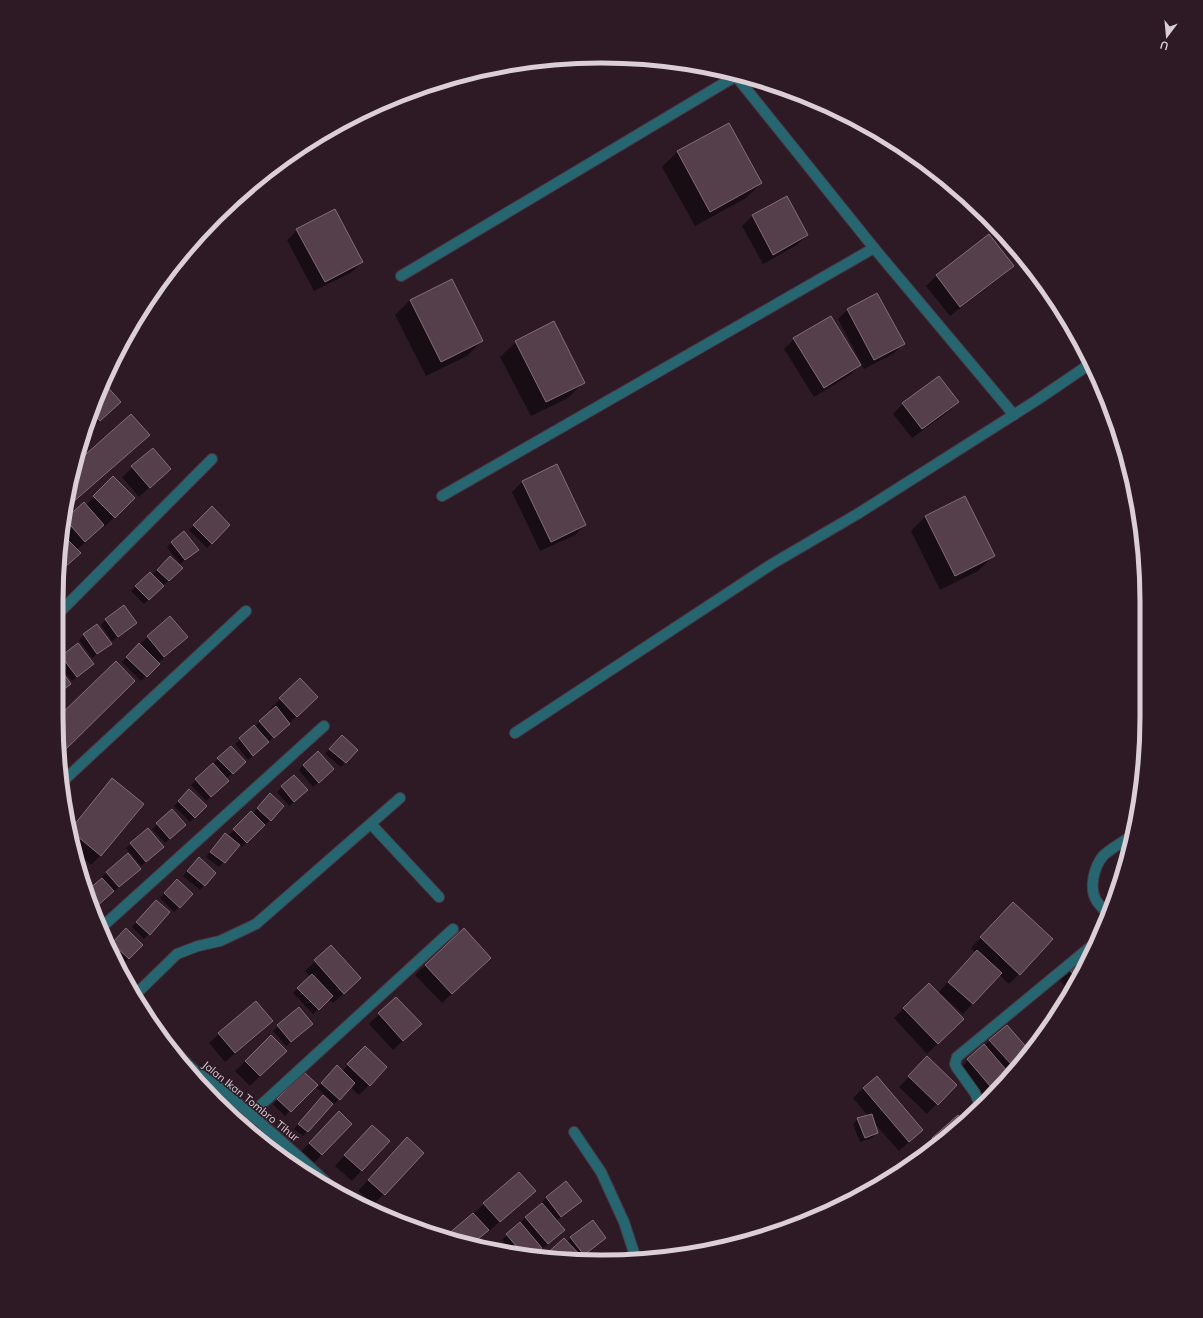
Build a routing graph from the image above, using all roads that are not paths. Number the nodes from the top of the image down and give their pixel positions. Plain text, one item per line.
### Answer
1 (731, 79) edge
2 (740, 81) edge
3 (874, 248) junction
4 (401, 276) dead end
5 (1086, 367) edge
6 (1014, 414) junction
7 (212, 459) dead end
8 (442, 496) dead end
9 (63, 609) edge
10 (246, 611) dead end
11 (324, 726) dead end
12 (515, 733) dead end
13 (67, 777) edge
14 (400, 798) dead end
15 (371, 824) junction
16 (1126, 840) edge
17 (439, 897) dead end
18 (1104, 909) edge
19 (105, 925) edge
20 (453, 929) dead end
21 (1086, 950) edge
22 (139, 992) edge
23 (197, 1072) edge
24 (978, 1101) edge
25 (250, 1115) junction
26 (574, 1132) dead end
27 (317, 1173) edge
28 (634, 1254) edge

1 - 4 street
2 - 3 street
3 - 6 street
3 - 8 street
5 - 6 street
6 - 12 street
7 - 9 street
10 - 13 street
11 - 19 street
14 - 15 street
15 - 17 street
15 - 22 street
16 - 18 street
20 - 25 street
21 - 24 street
23 - 25 street, Jalan Ikan Tombro Tihur
25 - 27 street, Jalan Ikan Tombro Tihur
26 - 28 street

